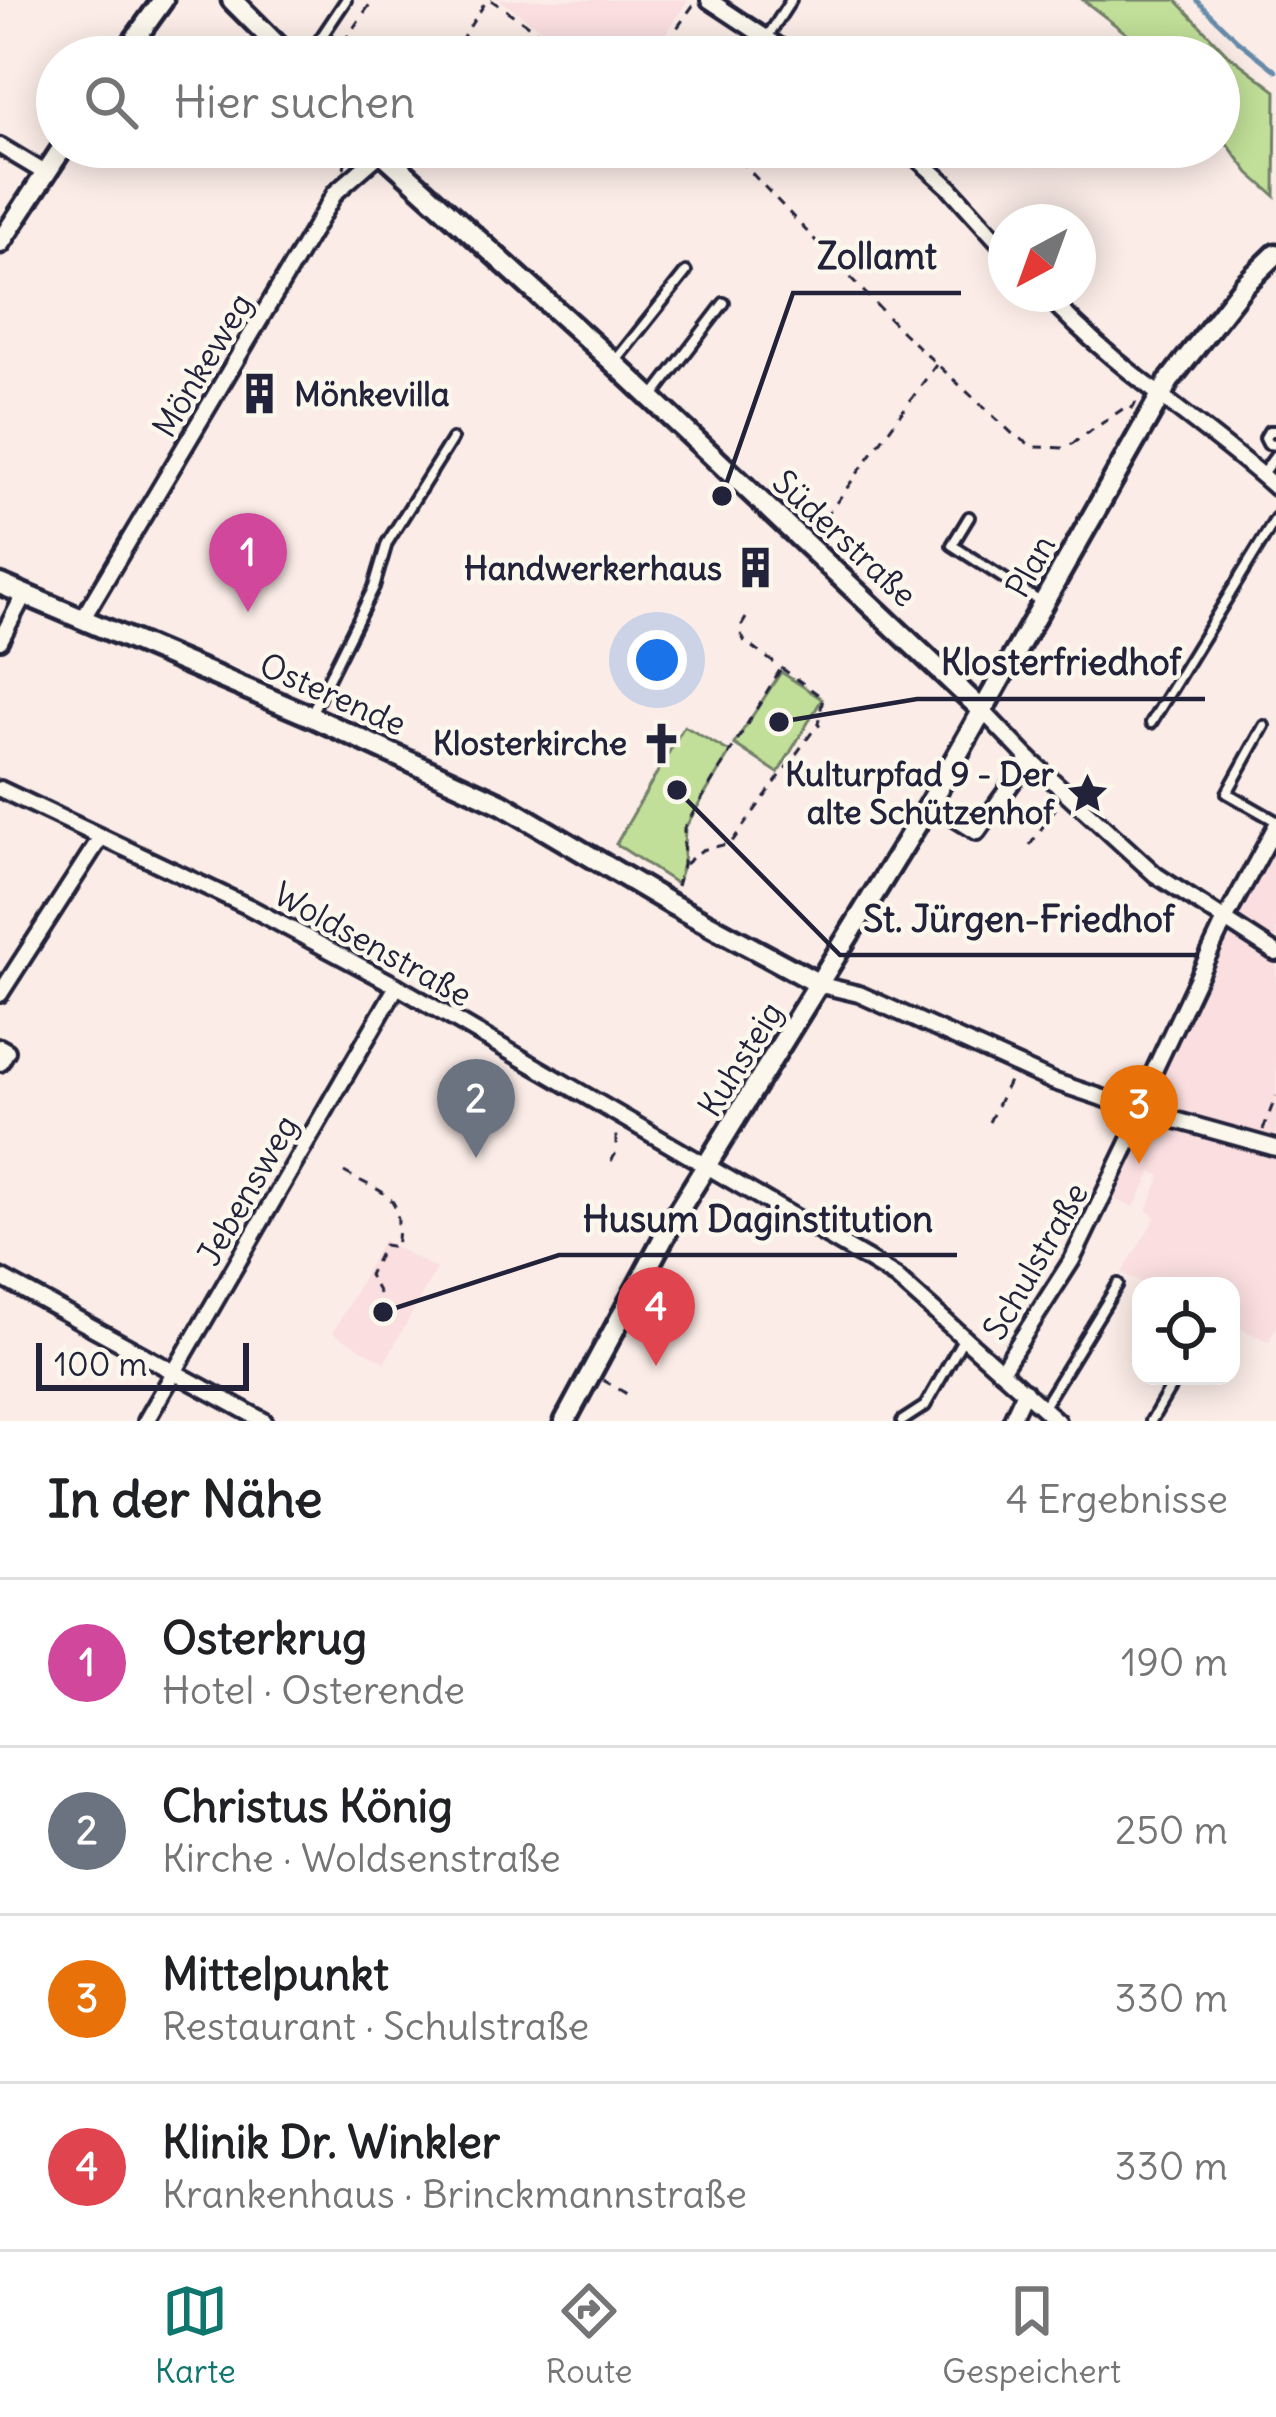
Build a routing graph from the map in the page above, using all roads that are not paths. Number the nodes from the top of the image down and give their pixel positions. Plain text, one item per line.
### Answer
1 (163, 0) edge
2 (232, 0) edge
3 (346, 0) edge
4 (706, 0) edge
5 (790, 0) edge
6 (137, 36) edge
7 (268, 36) edge
8 (322, 36) edge
9 (767, 36) joint
10 (0, 146) edge
11 (36, 167) edge
12 (37, 168) edge
13 (49, 168) edge
14 (361, 168) edge
15 (399, 168) edge
16 (928, 168) edge
17 (46, 173) junction
18 (988, 230) edge
19 (0, 243) edge
20 (1276, 254) edge
21 (686, 272) dead end
22 (724, 303) dead end
23 (1064, 312) edge
24 (614, 363) junction
25 (1162, 397) junction
26 (652, 398) junction
27 (1276, 431) edge
28 (452, 439) dead end
29 (1276, 445) edge
30 (1276, 455) edge
31 (1262, 475) junction
32 (1276, 488) edge
33 (969, 518) dead end
34 (1276, 518) edge
35 (0, 584) edge
36 (24, 595) junction
37 (1043, 604) junction
38 (83, 618) junction
39 (0, 640) edge
40 (984, 712) junction
41 (310, 716) junction
42 (1151, 723) dead end
43 (1264, 726) dead end
44 (1029, 759) junction
45 (0, 789) edge
46 (930, 803) junction
47 (1276, 824) edge
48 (101, 837) junction
49 (1225, 920) junction
50 (1276, 953) edge
51 (821, 985) junction
52 (397, 986) junction
53 (0, 994) edge
54 (0, 1047) edge
55 (0, 1063) edge
56 (1140, 1110) junction
57 (1276, 1148) edge
58 (709, 1165) junction
59 (2, 1283) edge
60 (1118, 1284) dead end
61 (964, 1338) junction
62 (1001, 1371) junction
63 (173, 1372) junction
64 (1172, 1385) edge
65 (1025, 1391) junction
66 (1042, 1408) junction
67 (146, 1421) edge
68 (264, 1421) edge
69 (565, 1421) edge
70 (902, 1421) edge
71 (1010, 1421) edge
72 (1057, 1421) edge
73 (1151, 1421) edge

1 - 6 main road
2 - 7 main road
3 - 8 lane
4 - 9 street
5 - 9 lane
10 - 11 street
12 - 17 street
13 - 17 main road
14 - 38 street, Mönkeweg
15 - 24 main road, Süderstraße
16 - 18 street
17 - 19 main road
20 - 25 main road, Plan
21 - 24 lane
22 - 26 lane
23 - 25 street
24 - 26 main road, Süderstraße
25 - 31 street
25 - 37 main road, Plan
26 - 40 main road, Süderstraße
27 - 29 lane
28 - 41 lane
30 - 31 lane
31 - 32 street
33 - 37 lane
34 - 42 lane
35 - 36 main road, Osterende
36 - 38 main road, Osterende
36 - 39 street
37 - 40 main road, Plan
38 - 41 main road, Osterende
40 - 44 street, Süderstraße
40 - 46 main road, Plan
41 - 51 main road, Osterende
43 - 47 lane
44 - 46 street
44 - 49 street, Süderstraße
45 - 48 street, Woldsenstraße
46 - 51 main road, Plan
47 - 49 street, Schulstraße
48 - 52 street, Woldsenstraße
48 - 53 street
49 - 50 street, Süderstraße
49 - 56 street, Schulstraße
51 - 56 street
51 - 58 main road, Kuhsteig
52 - 58 street, Woldsenstraße
52 - 63 street, Jebensweg
54 - 55 street
56 - 57 street
56 - 62 street, Schulstraße
58 - 61 street, Woldsenstraße
58 - 69 main road, Kuhsteig
59 - 63 street
60 - 66 lane
61 - 62 street, Woldsenstraße
61 - 70 lane
62 - 65 street, Woldsenstraße
63 - 67 street, Jebensweg
63 - 68 street
64 - 73 lane
65 - 66 street, Woldsenstraße
65 - 71 street
66 - 72 street, Woldsenstraße

